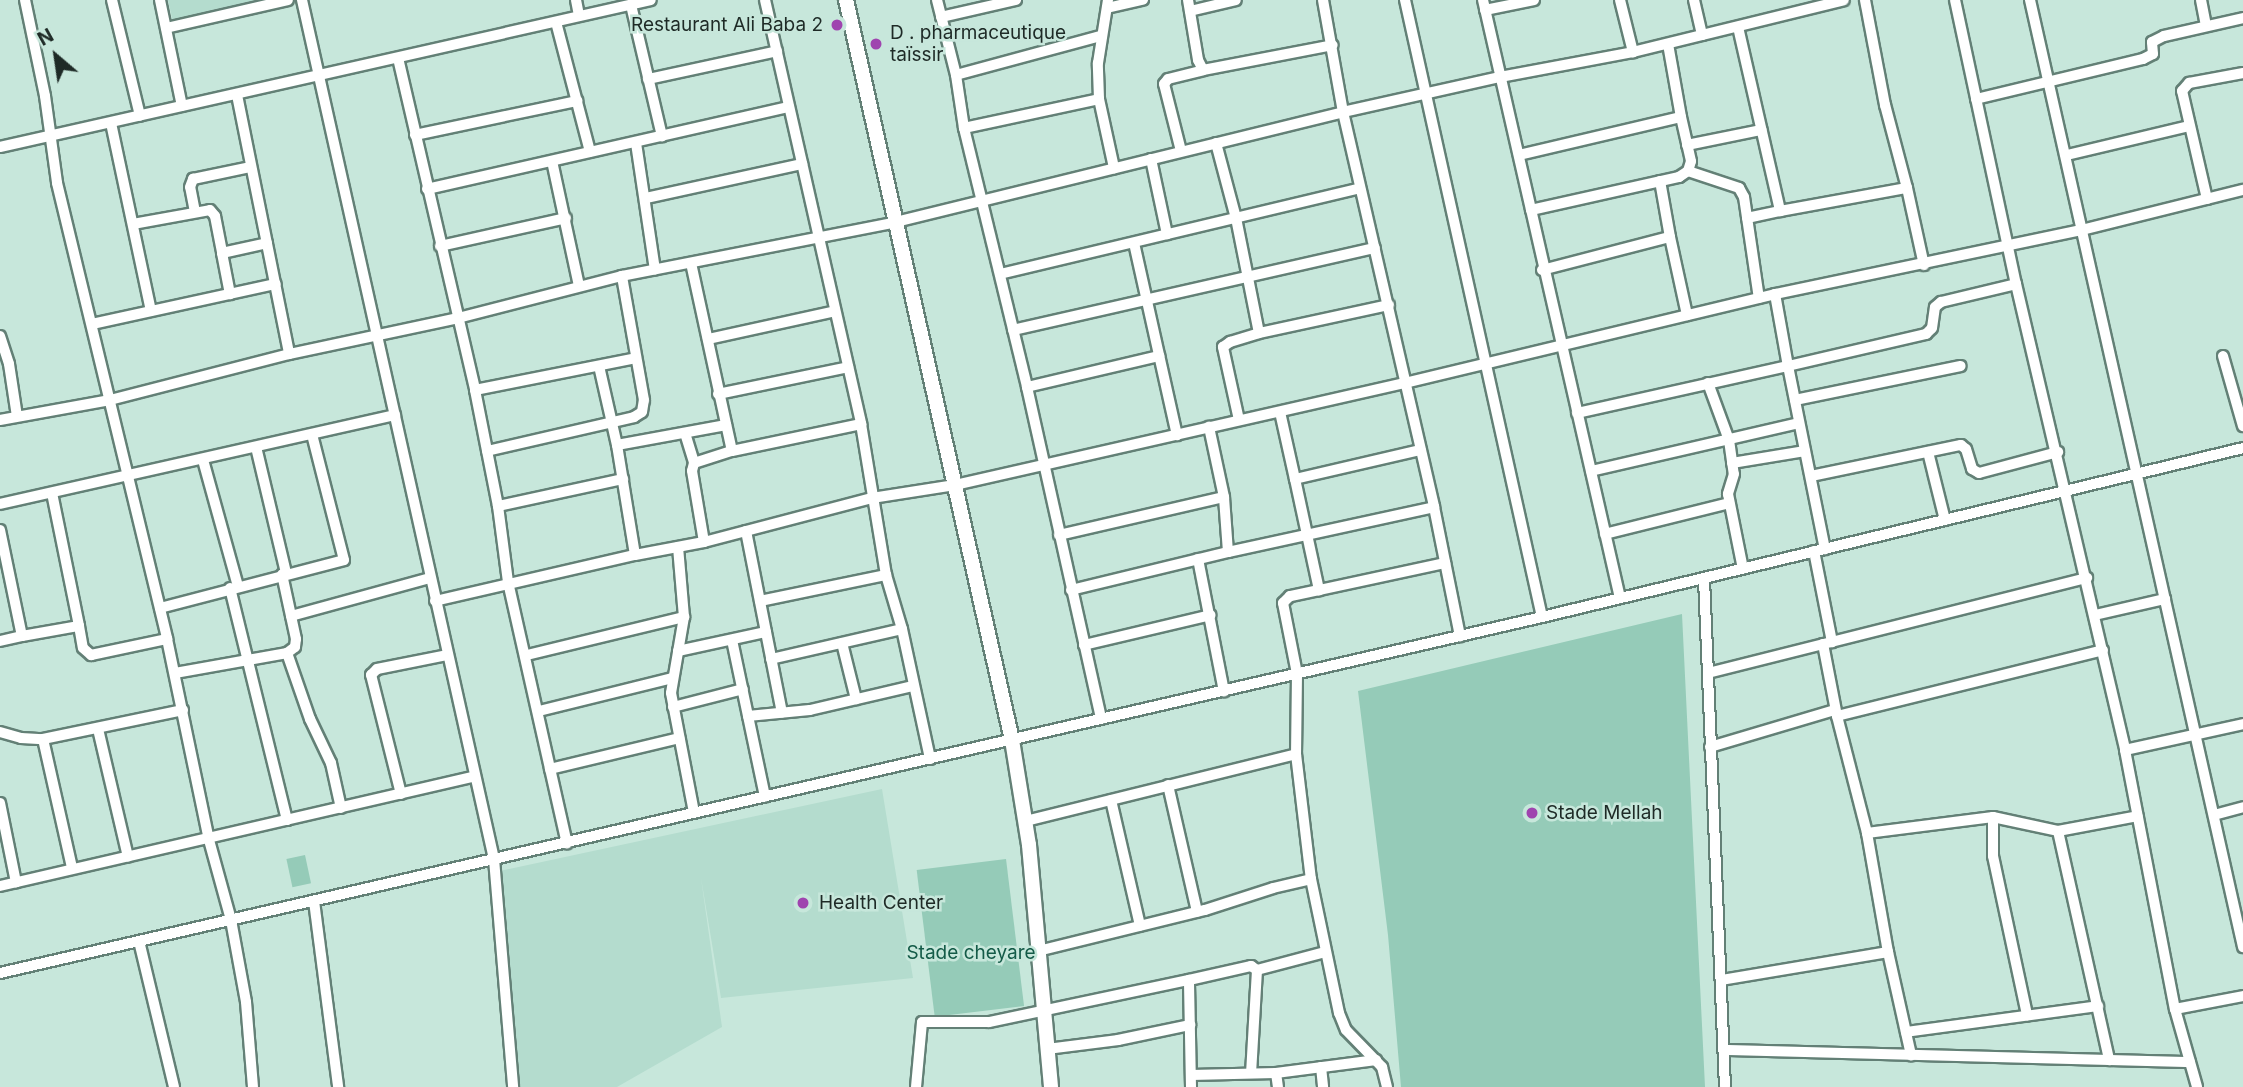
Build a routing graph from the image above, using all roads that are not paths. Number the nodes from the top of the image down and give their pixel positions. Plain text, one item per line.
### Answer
1 (24, 0) edge
2 (112, 0) edge
3 (160, 0) edge
4 (288, 0) edge
5 (302, 0) edge
6 (576, 0) edge
7 (651, 0) edge
8 (765, 0) edge
9 (846, 0) edge
10 (937, 0) edge
11 (1016, 0) edge
12 (1143, 0) edge
13 (1236, 0) edge
14 (1323, 0) edge
15 (1405, 0) edge
16 (1534, 0) edge
17 (1620, 0) edge
18 (1694, 0) edge
19 (1844, 0) edge
20 (1865, 0) edge
21 (1955, 0) edge
22 (2029, 0) edge
23 (2201, 0) edge
24 (1108, 4) edge
25 (631, 5) junction
26 (1189, 5) edge
27 (1484, 5) edge
28 (579, 16) junction
29 (941, 17) junction
30 (2243, 18) edge
31 (556, 22) junction
32 (2206, 26) junction
33 (1738, 27) junction
34 (166, 28) junction
35 (1702, 35) junction
36 (1101, 36) junction
37 (1668, 44) junction
38 (1333, 45) junction
39 (777, 51) junction
40 (1633, 52) junction
41 (398, 58) junction
42 (1203, 70) junction
43 (2243, 72) edge
44 (956, 75) junction
45 (318, 76) junction
46 (1500, 77) junction
47 (648, 79) junction
48 (2049, 81) junction
49 (1426, 93) junction
50 (237, 95) junction
51 (1099, 99) junction
52 (1976, 99) junction
53 (577, 101) junction
54 (182, 106) junction
55 (789, 107) junction
56 (1343, 111) junction
57 (140, 116) junction
58 (1681, 117) junction
59 (111, 123) junction
60 (2189, 126) junction
61 (964, 128) junction
62 (1761, 130) junction
63 (415, 135) junction
64 (51, 136) junction
65 (662, 136) junction
66 (636, 143) junction
67 (1216, 143) junction
68 (1688, 145) junction
69 (0, 147) edge
70 (1181, 151) junction
71 (590, 152) junction
72 (1519, 155) junction
73 (2067, 155) junction
74 (1151, 159) junction
75 (552, 161) junction
76 (802, 164) junction
77 (250, 167) junction
78 (1114, 168) junction
79 (1688, 171) junction
80 (1660, 181) junction
81 (1360, 188) junction
82 (1907, 188) junction
83 (427, 189) junction
84 (2243, 190) edge
85 (646, 198) junction
86 (2207, 199) junction
87 (981, 201) junction
88 (1531, 210) junction
89 (1780, 211) junction
90 (195, 212) junction
91 (566, 218) junction
92 (1236, 218) junction
93 (1747, 218) junction
94 (895, 222) junction
95 (133, 224) junction
96 (2082, 230) junction
97 (1167, 234) junction
98 (820, 237) junction
99 (1670, 237) junction
100 (267, 243) junction
101 (1134, 243) junction
102 (440, 246) junction
103 (2008, 246) junction
104 (1375, 248) junction
105 (222, 253) junction
106 (691, 263) junction
107 (1924, 264) junction
108 (655, 270) junction
109 (1542, 270) junction
110 (1000, 274) junction
111 (622, 276) junction
112 (1249, 278) junction
113 (276, 284) junction
114 (2016, 284) junction
115 (579, 286) junction
116 (230, 294) junction
117 (1775, 294) junction
118 (1146, 298) junction
119 (1759, 298) junction
120 (1389, 305) junction
121 (151, 311) junction
122 (835, 311) junction
123 (1687, 315) junction
124 (458, 318) junction
125 (92, 324) junction
126 (1013, 330) junction
127 (1259, 333) junction
128 (377, 335) junction
129 (708, 339) junction
130 (1, 342) edge
131 (1562, 343) junction
132 (289, 354) junction
133 (1159, 356) junction
134 (2223, 356) dead end
135 (636, 359) junction
136 (1486, 363) junction
137 (599, 366) junction
138 (1788, 366) junction
139 (1961, 366) dead end
140 (848, 367) junction
141 (1405, 383) junction
142 (1708, 383) junction
143 (1027, 387) junction
144 (475, 390) junction
145 (718, 394) junction
146 (110, 400) junction
147 (1795, 400) junction
148 (1280, 412) junction
149 (1577, 413) junction
150 (395, 415) junction
151 (17, 416) junction
152 (0, 420) edge
153 (1240, 420) junction
154 (611, 422) junction
155 (1799, 423) junction
156 (861, 424) junction
157 (726, 425) junction
158 (2243, 426) edge
159 (1209, 427) junction
160 (685, 433) junction
161 (312, 434) junction
162 (1177, 435) junction
163 (1729, 440) junction
164 (617, 445) junction
165 (257, 447) junction
166 (2243, 448) edge
167 (1421, 450) junction
168 (487, 451) junction
169 (732, 451) junction
170 (1805, 451) junction
171 (1928, 452) junction
172 (2058, 452) junction
173 (203, 460) junction
174 (694, 463) junction
175 (1732, 463) junction
176 (1042, 464) junction
177 (1591, 471) junction
178 (2136, 474) junction
179 (128, 476) junction
180 (1811, 476) junction
181 (623, 479) junction
182 (1295, 479) junction
183 (955, 485) junction
184 (2067, 491) junction
185 (52, 493) junction
186 (1224, 496) junction
187 (872, 498) junction
188 (1730, 503) junction
189 (0, 504) edge
190 (498, 506) junction
191 (1434, 507) junction
192 (1945, 520) junction
193 (0, 530) edge
194 (746, 531) junction
195 (1605, 534) junction
196 (1308, 535) junction
197 (1059, 536) junction
198 (704, 542) junction
199 (678, 547) junction
200 (1819, 550) junction
201 (1228, 552) junction
202 (635, 555) junction
203 (1198, 559) junction
204 (1445, 563) junction
205 (1744, 569) junction
206 (284, 573) junction
207 (886, 575) junction
208 (430, 578) junction
209 (1704, 578) junction
210 (2087, 578) junction
211 (508, 582) junction
212 (234, 587) junction
213 (1071, 590) junction
214 (1319, 590) junction
215 (1620, 598) junction
216 (2165, 599) junction
217 (435, 601) junction
218 (760, 601) junction
219 (160, 608) junction
220 (1211, 615) junction
221 (2095, 615) junction
222 (291, 616) junction
223 (684, 617) junction
224 (1542, 617) junction
225 (79, 626) junction
226 (902, 629) junction
227 (766, 632) junction
228 (22, 636) junction
229 (1460, 636) junction
230 (167, 639) junction
231 (0, 640) edge
232 (732, 640) junction
233 (842, 643) junction
234 (1828, 643) junction
235 (1084, 645) junction
236 (2103, 650) junction
237 (678, 651) junction
238 (288, 653) junction
239 (527, 655) junction
240 (447, 656) junction
241 (249, 659) junction
242 (772, 659) junction
243 (174, 673) junction
244 (1708, 673) junction
245 (1297, 674) junction
246 (672, 678) junction
247 (913, 686) junction
248 (743, 689) junction
249 (1224, 691) junction
250 (856, 699) junction
251 (673, 708) junction
252 (183, 710) junction
253 (539, 711) junction
254 (782, 712) junction
255 (1836, 713) junction
256 (748, 716) junction
257 (1101, 719) junction
258 (2243, 724) edge
259 (98, 729) junction
260 (0, 732) edge
261 (2196, 735) junction
262 (679, 738) junction
263 (43, 739) junction
264 (1012, 740) junction
265 (1710, 747) junction
266 (2125, 750) junction
267 (1296, 754) junction
268 (930, 759) junction
269 (550, 769) junction
270 (474, 777) junction
271 (1168, 785) junction
272 (401, 794) junction
273 (765, 797) junction
274 (1111, 800) junction
275 (0, 803) edge
276 (2243, 807) edge
277 (341, 808) junction
278 (694, 813) junction
279 (2214, 815) junction
280 (2138, 816) junction
281 (1993, 817) junction
282 (287, 820) junction
283 (1026, 821) junction
284 (2058, 831) junction
285 (1867, 834) junction
286 (209, 841) junction
287 (567, 843) junction
288 (128, 857) junction
289 (494, 859) junction
290 (72, 868) junction
291 (1311, 879) junction
292 (16, 882) junction
293 (0, 886) edge
294 (314, 901) junction
295 (1197, 912) junction
296 (231, 920) junction
297 (1140, 926) junction
298 (2241, 930) edge
299 (139, 941) junction
300 (2243, 947) edge
301 (1038, 951) junction
302 (1325, 952) junction
303 (1888, 952) junction
304 (1257, 970) junction
305 (0, 973) edge
306 (1189, 979) junction
307 (1721, 980) junction
308 (2243, 996) edge
309 (2098, 1006) junction
310 (1043, 1009) junction
311 (2175, 1009) junction
312 (2027, 1015) junction
313 (1190, 1026) junction
314 (1906, 1032) junction
315 (1047, 1049) junction
316 (1724, 1050) junction
317 (1911, 1055) junction
318 (1376, 1060) junction
319 (2109, 1060) junction
320 (2190, 1062) junction
321 (1321, 1067) junction
322 (1251, 1073) junction
323 (1276, 1073) junction
324 (1191, 1075) junction
325 (174, 1087) edge
326 (253, 1087) edge
327 (338, 1087) edge
328 (513, 1087) edge
329 (916, 1087) edge
330 (1051, 1087) edge
331 (1191, 1087) edge
332 (1278, 1087) edge
333 (1323, 1087) edge
334 (1387, 1087) edge
335 (1725, 1087) edge
336 (2197, 1087) edge

1 - 64 street
2 - 57 street
3 - 34 street
4 - 34 street
5 - 45 street
6 - 28 street
7 - 25 street
8 - 39 street
9 - 94 main road
10 - 29 street
11 - 29 street
12 - 24 street
13 - 26 street
14 - 38 street
15 - 49 street
16 - 27 street
17 - 40 street
18 - 35 street
19 - 33 street
20 - 82 street
21 - 52 street
22 - 48 street
23 - 32 street
24 - 36 street
25 - 28 street
25 - 47 street
26 - 42 street
27 - 46 street
28 - 31 street
29 - 44 street
30 - 32 street
31 - 41 street
31 - 53 street
32 - 48 street
33 - 35 street
33 - 62 street
34 - 54 street
35 - 37 street
36 - 44 street
36 - 51 street
37 - 40 street
37 - 58 street
38 - 42 street
38 - 56 street
39 - 47 street
39 - 55 street
40 - 46 street
41 - 45 street
41 - 63 street
42 - 70 street
43 - 60 street
44 - 61 street
45 - 50 street
45 - 128 street
46 - 49 street
46 - 72 street
47 - 65 street
48 - 52 street
48 - 73 street
49 - 56 street
49 - 136 street
50 - 54 street
50 - 77 street
51 - 61 street
51 - 78 street
52 - 103 street
53 - 63 street
53 - 71 street
54 - 57 street
55 - 65 street
55 - 76 street
56 - 67 street
56 - 81 street
57 - 59 street
58 - 68 street
58 - 72 street
59 - 64 street
59 - 95 street
60 - 73 street
60 - 86 street
61 - 87 street
62 - 68 street
62 - 89 street
63 - 83 street
64 - 69 street
64 - 125 street
65 - 66 street
66 - 71 street
66 - 85 street
67 - 70 street
67 - 92 street
68 - 79 street
70 - 74 street
71 - 75 street
72 - 88 street
73 - 96 street
74 - 78 street
74 - 97 street
75 - 83 street
75 - 91 street
76 - 85 street
76 - 98 street
77 - 90 street
77 - 100 street
78 - 87 street
79 - 80 street
79 - 93 street
80 - 88 street
80 - 99 street
81 - 92 street
81 - 104 street
82 - 89 street
82 - 107 street
83 - 102 street
84 - 86 street
85 - 108 street
86 - 96 street
87 - 94 street
87 - 110 street
88 - 109 street
89 - 93 street
90 - 95 street
90 - 105 street
91 - 102 street
91 - 115 street
92 - 97 street
92 - 112 street
93 - 119 street
94 - 98 street
94 - 183 main road
95 - 121 street
96 - 103 street
96 - 178 street
97 - 101 street
98 - 106 street
98 - 122 street
99 - 109 street
99 - 123 street
100 - 105 street
100 - 113 street
101 - 110 street
101 - 118 street
102 - 124 street
103 - 107 street
103 - 114 street
104 - 112 street
104 - 120 street
105 - 116 street
106 - 108 street
106 - 129 street
107 - 117 street
108 - 111 street
109 - 131 street
110 - 126 street
111 - 115 street
111 - 135 street
112 - 118 street
112 - 127 street
113 - 116 street
113 - 132 street
114 - 138 street
114 - 172 street
115 - 124 street
116 - 121 street
117 - 119 street
117 - 138 street
118 - 126 street
118 - 133 street
119 - 123 street
120 - 127 street
120 - 141 street
121 - 125 street
122 - 129 street
122 - 140 street
123 - 131 street
124 - 128 street
124 - 144 street
125 - 146 street
126 - 143 street
127 - 153 street
128 - 132 street
128 - 150 street
129 - 145 street
130 - 151 street
131 - 136 street
131 - 149 street
132 - 146 street
133 - 143 street
133 - 162 street
134 - 158 street
135 - 137 street
135 - 154 street
136 - 141 street
136 - 224 street
137 - 144 street
137 - 154 street
138 - 142 street
138 - 147 street
139 - 147 street
140 - 145 street
140 - 156 street
141 - 148 street
141 - 167 street
142 - 149 street
142 - 163 street
143 - 176 street
144 - 168 street
145 - 157 street
146 - 151 street
146 - 179 street
147 - 155 street
148 - 153 street
148 - 182 street
149 - 177 street
150 - 161 street
150 - 208 street
151 - 152 street
153 - 159 street
154 - 164 street
154 - 168 street
155 - 163 street
155 - 170 street
156 - 169 street
156 - 187 street
157 - 160 street
157 - 169 street
159 - 162 street
159 - 186 street
160 - 164 street
160 - 174 street
161 - 165 street
161 - 206 street
162 - 176 street
163 - 175 street
163 - 177 street
164 - 181 street
165 - 173 street
165 - 206 street
166 - 178 street
167 - 182 street
167 - 191 street
168 - 190 street
169 - 174 street
170 - 175 street
170 - 180 street
171 - 172 street
171 - 180 street
171 - 192 street
172 - 184 street
173 - 179 street
173 - 212 street
174 - 198 street
175 - 188 street
176 - 183 street
176 - 197 street
177 - 195 street
178 - 184 street
178 - 216 street
179 - 185 street
179 - 219 street
180 - 200 street
181 - 190 street
181 - 202 street
182 - 196 street
183 - 187 street
183 - 264 main road
184 - 192 street
184 - 210 street
185 - 189 street
185 - 225 street
186 - 197 street
186 - 201 street
187 - 194 street
187 - 207 street
188 - 195 street
188 - 205 street
190 - 211 street
191 - 196 street
191 - 204 street
192 - 200 street
193 - 228 street
194 - 198 street
194 - 218 street
195 - 215 street
196 - 201 street
196 - 214 street
197 - 213 street
198 - 199 street
199 - 202 street
199 - 223 street
200 - 205 street
200 - 234 street
201 - 203 street
202 - 211 street
203 - 213 street
203 - 220 street
204 - 214 street
204 - 229 street
205 - 209 street
206 - 212 street
206 - 222 street
207 - 218 street
207 - 226 street
208 - 217 street
208 - 222 street
209 - 215 street
209 - 244 street
210 - 221 street
210 - 234 street
211 - 217 street
211 - 239 street
212 - 219 street
212 - 241 street
213 - 235 street
214 - 245 street
215 - 224 street
216 - 221 street
216 - 261 street
217 - 240 street
218 - 227 street
219 - 230 street
220 - 235 street
220 - 249 street
221 - 236 street
222 - 238 street
223 - 237 street
223 - 239 street
224 - 229 street
225 - 228 street
225 - 230 street
226 - 233 street
226 - 247 street
227 - 232 street
227 - 242 street
228 - 231 street
229 - 245 street
230 - 243 street
232 - 237 street
232 - 248 street
233 - 242 street
233 - 250 street
234 - 244 street
234 - 255 street
235 - 257 street
236 - 255 street
236 - 266 street
237 - 246 street
238 - 241 street
238 - 277 street
239 - 253 street
240 - 270 street
240 - 272 street
241 - 243 street
241 - 282 street
242 - 254 street
243 - 252 street
244 - 265 street
245 - 249 street
245 - 267 street
246 - 251 street
246 - 253 street
247 - 250 street
247 - 268 street
248 - 251 street
248 - 256 street
249 - 257 street
250 - 254 street
251 - 262 street
252 - 259 street
252 - 286 street
253 - 269 street
254 - 256 street
255 - 265 street
255 - 285 street
256 - 273 street
257 - 264 street
258 - 261 street
259 - 263 street
259 - 288 street
260 - 263 street
261 - 266 street
261 - 279 street
262 - 269 street
262 - 278 street
263 - 290 street
264 - 268 street
264 - 283 main road
265 - 307 street
266 - 280 street
267 - 271 street
267 - 291 street
268 - 273 street
269 - 287 street
270 - 272 street
270 - 289 street
271 - 274 street
271 - 295 street
272 - 277 street
273 - 278 street
274 - 283 street
274 - 297 street
275 - 292 street
276 - 279 street
277 - 282 street
278 - 287 street
279 - 298 street
280 - 284 street
280 - 311 street
281 - 284 street
281 - 285 street
281 - 312 street
282 - 286 street
283 - 301 main road
284 - 309 street
285 - 303 street
286 - 288 street
286 - 296 street
287 - 289 street
288 - 290 street
289 - 294 street
289 - 328 street
290 - 292 street
291 - 295 street
291 - 302 street
292 - 293 street
294 - 296 street
294 - 327 street
295 - 297 street
296 - 299 street
296 - 326 street
297 - 301 street
298 - 300 street
299 - 305 street
299 - 325 street
301 - 310 main road
302 - 304 street
302 - 318 street
303 - 307 street
303 - 314 street
304 - 306 street
304 - 322 street
306 - 310 street
306 - 313 street
307 - 316 street
308 - 311 street
309 - 312 street
309 - 319 street
310 - 315 main road
310 - 329 street
311 - 320 street
312 - 314 street
313 - 315 street
313 - 324 street
314 - 317 street
315 - 330 main road
316 - 317 street
316 - 335 street
317 - 319 street
318 - 321 street
318 - 334 street
319 - 320 street
320 - 336 street
321 - 323 street
321 - 333 street
322 - 323 street
322 - 324 street
323 - 332 street
324 - 331 street

